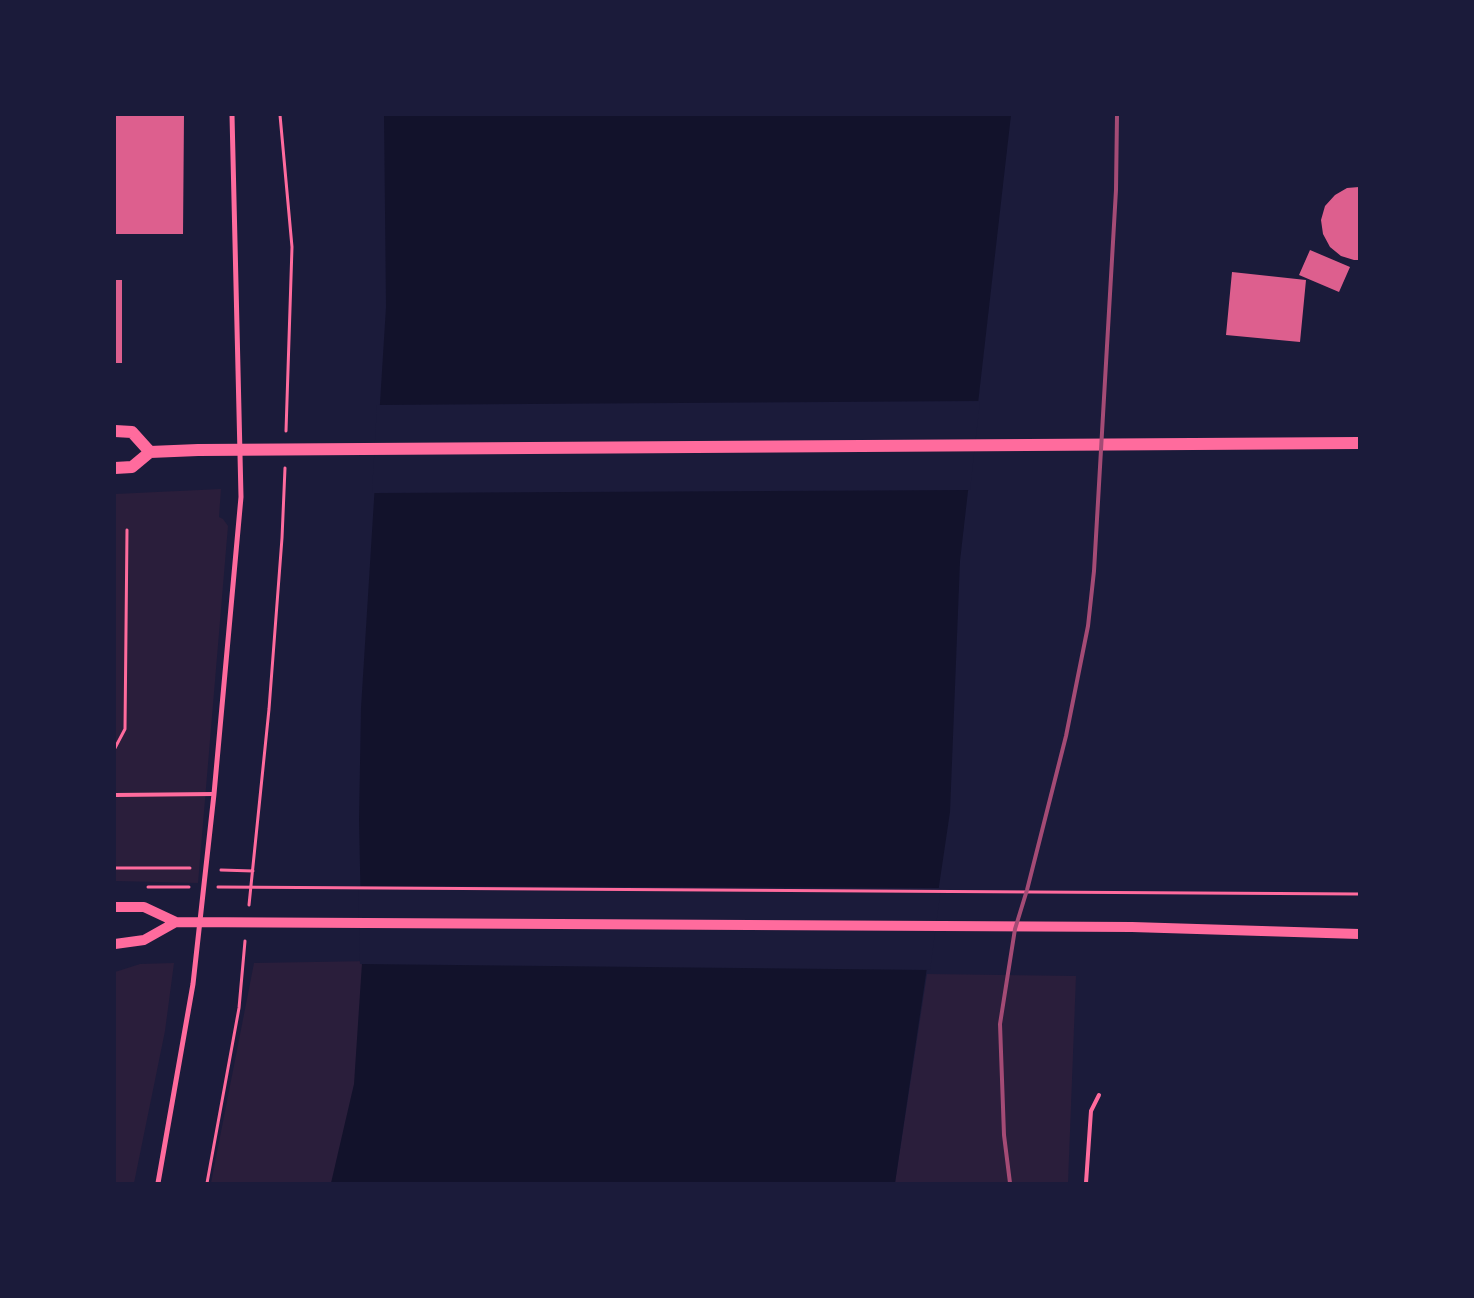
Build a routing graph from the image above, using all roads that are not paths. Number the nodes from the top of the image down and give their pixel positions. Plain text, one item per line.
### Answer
1 (232, 115) edge
2 (115, 431) edge
3 (1359, 443) edge
4 (150, 452) junction
5 (115, 468) edge
6 (214, 794) junction
7 (115, 795) edge
8 (115, 908) edge
9 (176, 922) junction
10 (1359, 934) edge
11 (115, 944) edge
12 (1099, 1095) dead end
13 (158, 1183) edge
14 (1086, 1183) edge

1 - 6 street
2 - 4 main road
3 - 4 main road
4 - 5 main road
6 - 7 lane
6 - 13 street
8 - 9 main road
9 - 10 main road
9 - 11 main road
12 - 14 lane

